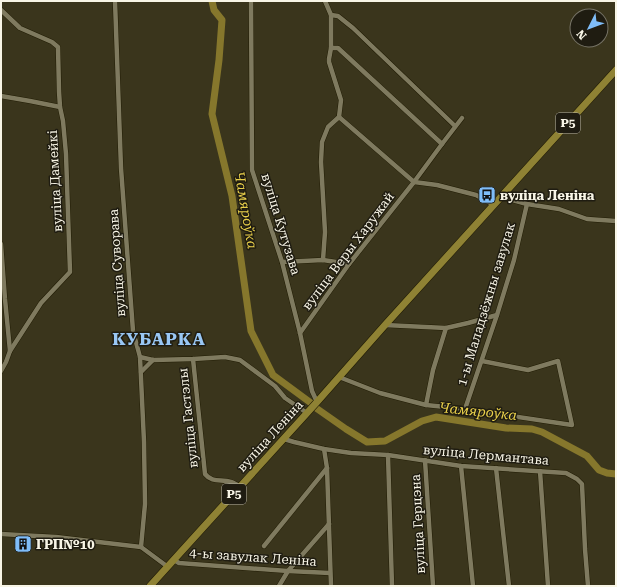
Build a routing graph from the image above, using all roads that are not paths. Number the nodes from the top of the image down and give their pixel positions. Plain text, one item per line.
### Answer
1 (115, 1) edge
2 (251, 1) edge
3 (325, 1) edge
4 (1, 10) edge
5 (330, 15) junction
6 (331, 48) junction
7 (616, 70) edge
8 (1, 96) edge
9 (60, 107) junction
10 (339, 118) junction
11 (462, 118) dead end
12 (455, 126) junction
13 (442, 144) junction
14 (414, 182) junction
15 (501, 198) junction
16 (527, 204) junction
17 (494, 205) junction
18 (616, 221) edge
19 (1, 244) edge
20 (323, 260) junction
21 (282, 262) junction
22 (349, 264) junction
23 (497, 315) junction
24 (385, 325) junction
25 (446, 328) junction
26 (300, 333) junction
27 (10, 351) junction
28 (140, 357) junction
29 (192, 359) junction
30 (153, 360) junction
31 (482, 361) junction
32 (1, 371) edge
33 (140, 372) junction
34 (339, 377) junction
35 (317, 402) junction
36 (426, 405) junction
37 (465, 409) junction
38 (308, 413) junction
39 (284, 439) junction
40 (324, 449) junction
41 (388, 456) junction
42 (425, 460) junction
43 (461, 466) junction
44 (326, 468) junction
45 (496, 468) junction
46 (540, 471) junction
47 (240, 486) junction
48 (329, 524) junction
49 (1, 534) edge
50 (264, 546) dead end
51 (141, 547) junction
52 (174, 560) junction
53 (168, 567) junction
54 (288, 571) junction
55 (330, 572) junction
56 (150, 586) edge
57 (279, 586) edge
58 (331, 586) edge
59 (392, 586) edge
60 (433, 586) edge
61 (473, 586) edge
62 (509, 586) edge
63 (548, 586) edge
64 (588, 586) edge

1 - 28 street, вуліца Суворава
2 - 21 street, вуліца Кутузава
3 - 5 street
4 - 9 street, вуліца Дамейкі
5 - 6 street
5 - 12 street
6 - 10 street
6 - 13 street
7 - 15 main road, вуліца Леніна / Р5
8 - 9 street
9 - 27 street, вуліца Дамейкі
10 - 14 street
10 - 20 street
11 - 12 street, вуліца Веры Харужай
12 - 13 street, вуліца Веры Харужай
13 - 14 street, вуліца Веры Харужай
14 - 17 street
14 - 22 street, вуліца Веры Харужай
15 - 16 street
15 - 17 main road, вуліца Леніна / Р5
16 - 18 street
16 - 23 street, 1-ы Маладзёжны завулак
17 - 24 main road, вуліца Леніна / Р5
19 - 27 street
20 - 21 street
20 - 22 street
21 - 26 street, вуліца Кутузава
22 - 26 street, вуліца Веры Харужай
23 - 25 street
23 - 31 street, 1-ы Маладзёжны завулак
24 - 25 street
24 - 34 main road, вуліца Леніна / Р5
25 - 36 street
26 - 35 street, вуліца Кутузава
27 - 32 street, вуліца Дамейкі
28 - 30 street
28 - 33 street, вуліца Суворава
29 - 30 street
29 - 38 street
29 - 47 street, вуліца Гастэлы
30 - 33 street
31 - 37 street, 1-ы Маладзёжны завулак
31 - 37 street
33 - 51 street, вуліца Суворава
34 - 35 main road, вуліца Леніна / Р5
34 - 36 street
35 - 38 main road, вуліца Леніна / Р5
36 - 37 street
38 - 39 main road, вуліца Леніна / Р5
39 - 40 street, вуліца Лермантава
39 - 47 main road, вуліца Леніна / Р5
40 - 41 street, вуліца Лермантава
40 - 44 street
41 - 42 street, вуліца Лермантава
41 - 59 street
42 - 43 street, вуліца Лермантава
42 - 60 street, вуліца Герцэна
43 - 45 street, вуліца Лермантава
43 - 61 street
44 - 48 street
44 - 50 street
45 - 46 street, вуліца Лермантава
45 - 62 street
46 - 63 street
46 - 64 street, вуліца Лермантава
47 - 52 main road, вуліца Леніна / Р5
48 - 54 street
48 - 55 street
49 - 51 street
51 - 53 street
52 - 53 main road, вуліца Леніна / Р5
52 - 54 street, 4-ы завулак Леніна
53 - 56 main road, вуліца Леніна / Р5
54 - 55 street, 4-ы завулак Леніна
54 - 57 street
55 - 58 street

